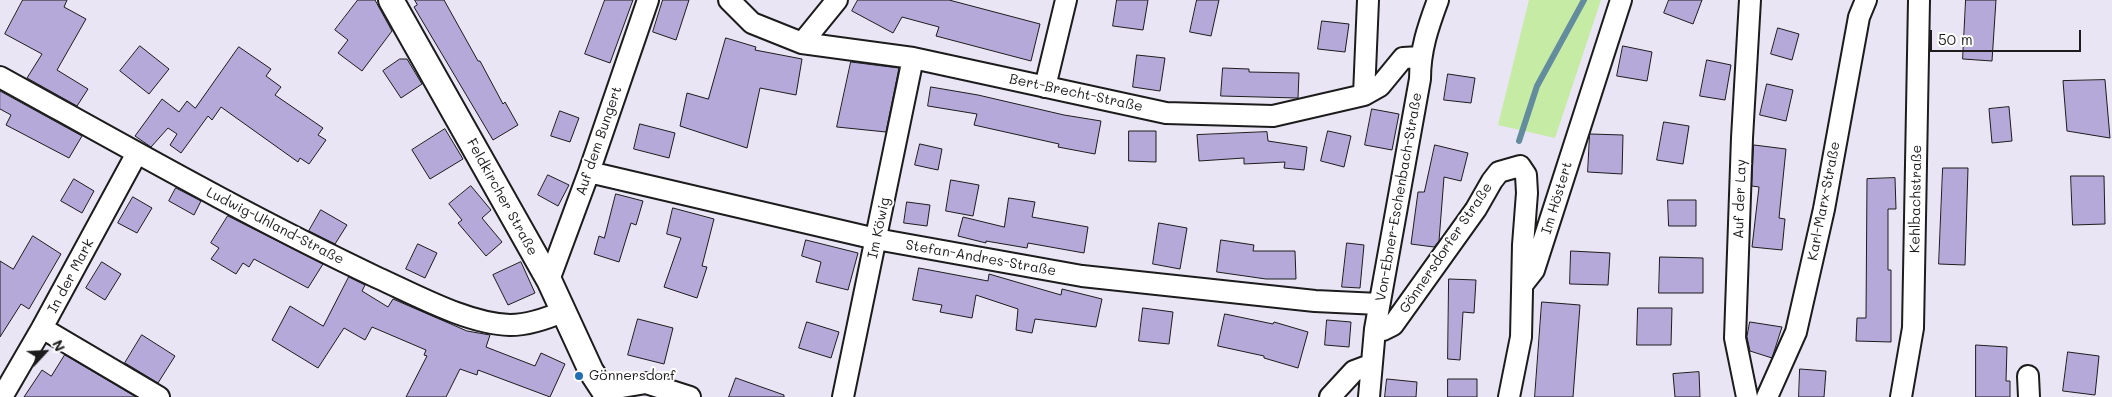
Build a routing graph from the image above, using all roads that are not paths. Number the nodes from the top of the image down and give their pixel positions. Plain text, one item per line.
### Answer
1 (391, 0) edge
2 (648, 0) edge
3 (729, 0) edge
4 (837, 0) edge
5 (1066, 0) edge
6 (1368, 0) edge
7 (1438, 0) edge
8 (1621, 0) edge
9 (1750, 0) edge
10 (1866, 0) edge
11 (1919, 0) edge
12 (802, 43) junction
13 (1420, 57) junction
14 (913, 58) junction
15 (0, 77) edge
16 (1045, 87) junction
17 (1364, 95) junction
18 (137, 153) junction
19 (589, 172) junction
20 (876, 239) junction
21 (549, 280) junction
22 (1523, 284) junction
23 (1379, 304) junction
24 (564, 311) junction
25 (42, 328) junction
26 (1375, 329) junction
27 (1370, 365) junction
28 (2028, 376) dead end
29 (605, 394) edge
30 (2, 397) edge
31 (159, 397) edge
32 (690, 397) edge
33 (843, 397) edge
34 (1330, 397) edge
35 (1369, 397) edge
36 (1509, 397) edge
37 (1747, 397) edge
38 (1767, 397) edge
39 (1901, 397) edge
40 (2029, 397) edge

1 - 21 street, Feldkircher Straße
2 - 19 street, Auf dem Bungert
3 - 12 street, Bert-Brecht-Straße
4 - 12 street
5 - 16 street
6 - 17 street
7 - 13 street, Von-Ebner-Eschenbach-Straße
8 - 22 street, Im Höstert
9 - 37 street, Auf der Lay
10 - 38 street, Karl-Marx-Straße
11 - 39 street, Kehlbachstraße
12 - 14 street, Bert-Brecht-Straße
13 - 17 street, Bert-Brecht-Straße
13 - 23 street, Von-Ebner-Eschenbach-Straße
14 - 16 street, Bert-Brecht-Straße
14 - 20 street, Im Köwig
15 - 18 street, Ludwig-Uhland-Straße
16 - 17 street, Bert-Brecht-Straße
18 - 24 street, Ludwig-Uhland-Straße
18 - 25 street, In der Mark
19 - 20 street, Stefan-Andres-Straße
19 - 21 street, Auf dem Bungert
20 - 23 street, Stefan-Andres-Straße
20 - 33 street, Im Köwig
21 - 24 street, Feldkircher Straße
22 - 26 street, Gönnersdorfer Straße
22 - 36 street
23 - 26 street, Von-Ebner-Eschenbach-Straße
24 - 29 street, Feldkircher Straße
25 - 30 street, In der Mark
25 - 31 street
26 - 27 street, Von-Ebner-Eschenbach-Straße
27 - 34 street
27 - 35 street, Von-Ebner-Eschenbach-Straße
28 - 40 street
29 - 32 street

